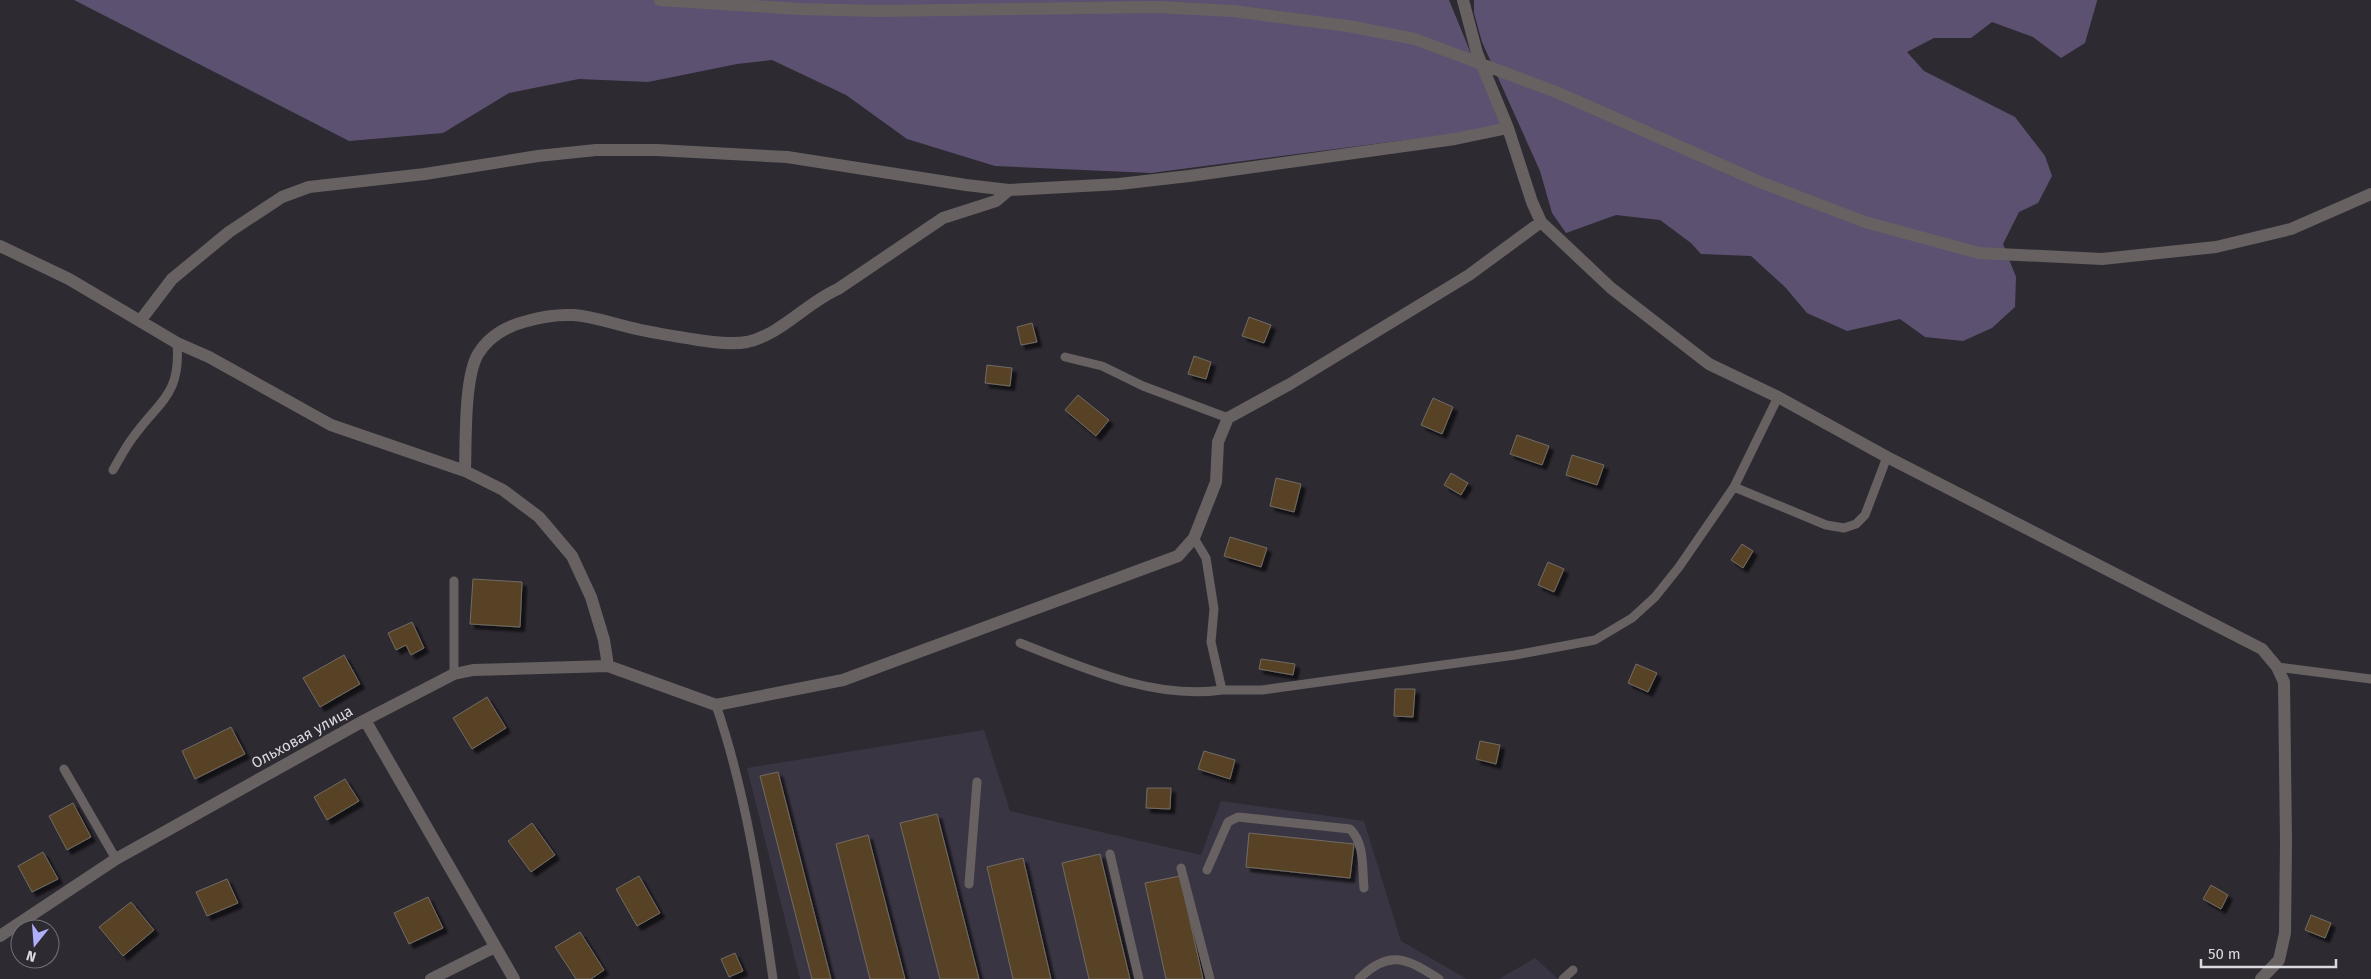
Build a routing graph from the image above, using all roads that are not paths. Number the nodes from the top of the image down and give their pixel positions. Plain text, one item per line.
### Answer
1 (660, 0) edge
2 (1462, 0) edge
3 (1482, 64) junction
4 (1508, 128) junction
5 (1009, 190) junction
6 (2371, 194) edge
7 (1541, 222) junction
8 (0, 246) edge
9 (140, 321) junction
10 (176, 343) junction
11 (1065, 357) dead end
12 (1778, 398) junction
13 (1228, 418) junction
14 (1887, 457) junction
15 (113, 470) dead end
16 (465, 470) junction
17 (1734, 487) junction
18 (1194, 538) junction
19 (454, 581) dead end
20 (1020, 642) dead end
21 (608, 666) junction
22 (2277, 667) junction
23 (454, 674) junction
24 (2371, 679) edge
25 (1222, 690) junction
26 (716, 705) junction
27 (365, 720) junction
28 (64, 769) dead end
29 (977, 782) dead end
30 (1110, 854) dead end
31 (116, 859) junction
32 (1182, 868) dead end
33 (1207, 870) dead end
34 (969, 884) dead end
35 (1364, 888) dead end
36 (0, 936) edge
37 (495, 947) junction
38 (1573, 970) dead end
39 (430, 979) edge
40 (514, 979) edge
41 (773, 979) edge
42 (1139, 979) edge
43 (1210, 979) edge
44 (1359, 979) edge
45 (1439, 979) edge
46 (1563, 979) edge
47 (2261, 979) edge

1 - 3 street
2 - 3 street
3 - 4 street
3 - 6 street
4 - 5 street
4 - 7 street
5 - 9 street
5 - 16 street
7 - 12 street
7 - 13 street
8 - 9 street
9 - 10 street
10 - 15 lane
10 - 16 street
11 - 13 lane
12 - 14 street
12 - 17 lane
13 - 18 street
14 - 17 lane
14 - 22 street
16 - 21 street
17 - 25 lane
18 - 25 lane
18 - 26 street
19 - 23 lane
20 - 25 lane
21 - 23 street
21 - 26 street
22 - 24 lane
22 - 47 street
23 - 27 street
26 - 41 lane
27 - 31 street, Ольховая улица
27 - 37 street, Ольховая улица
28 - 31 lane
29 - 34 lane
30 - 42 lane
31 - 36 street, Ольховая улица
32 - 43 lane
33 - 35 lane
37 - 39 street
37 - 40 street, Ольховая улица
38 - 46 lane
44 - 45 lane

